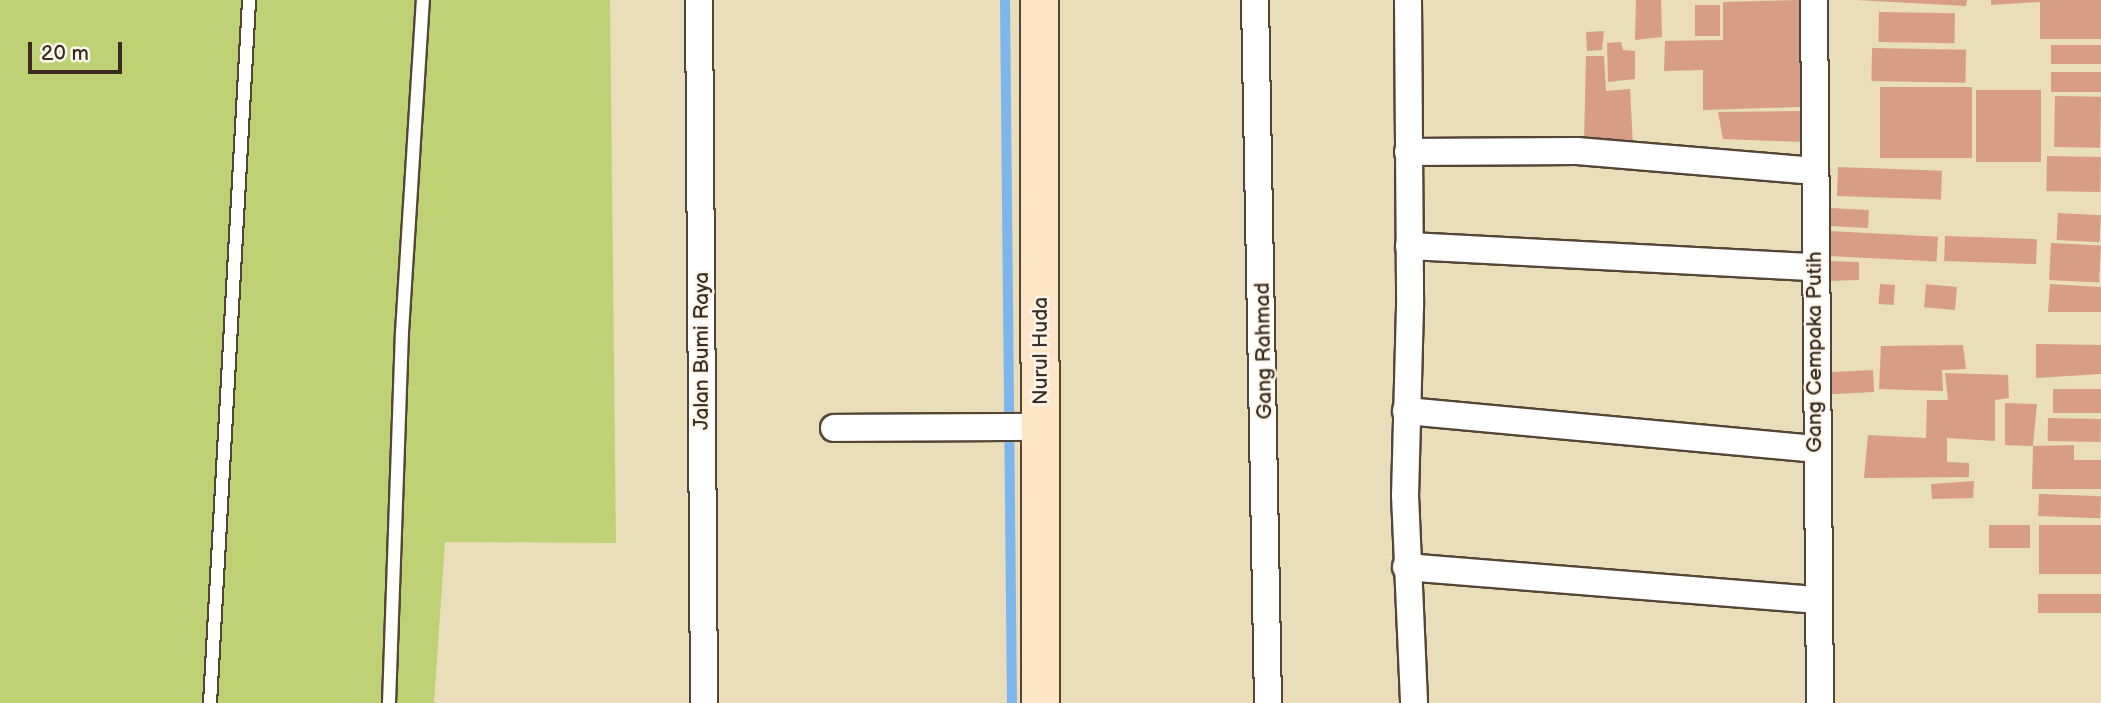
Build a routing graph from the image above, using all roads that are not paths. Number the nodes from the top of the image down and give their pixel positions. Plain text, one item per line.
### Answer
1 (249, 0) edge
2 (423, 0) edge
3 (699, 0) edge
4 (1039, 0) edge
5 (1255, 0) edge
6 (1408, 0) edge
7 (1814, 0) edge
8 (1408, 152) junction
9 (1815, 171) junction
10 (1409, 246) junction
11 (1815, 267) junction
12 (1406, 411) junction
13 (1041, 427) junction
14 (834, 428) dead end
15 (1815, 449) junction
16 (1406, 567) junction
17 (1818, 600) junction
18 (210, 703) edge
19 (388, 703) edge
20 (704, 703) edge
21 (1040, 703) edge
22 (1268, 703) edge
23 (1414, 703) edge
24 (1820, 703) edge

1 - 18 lane
2 - 19 lane
3 - 20 street, Jalan Bumi Raya
4 - 13 street, Nurul Huda
5 - 22 street, Gang Rahmad
6 - 8 street
7 - 9 street, Gang Cempaka Putih
8 - 9 street
8 - 10 street
9 - 11 street, Gang Cempaka Putih
10 - 11 street
10 - 12 street
11 - 15 street, Gang Cempaka Putih
12 - 15 street
12 - 16 street
13 - 14 street
13 - 21 street, Nurul Huda
15 - 17 street, Gang Cempaka Putih
16 - 17 street
16 - 23 street
17 - 24 street, Gang Cempaka Putih

